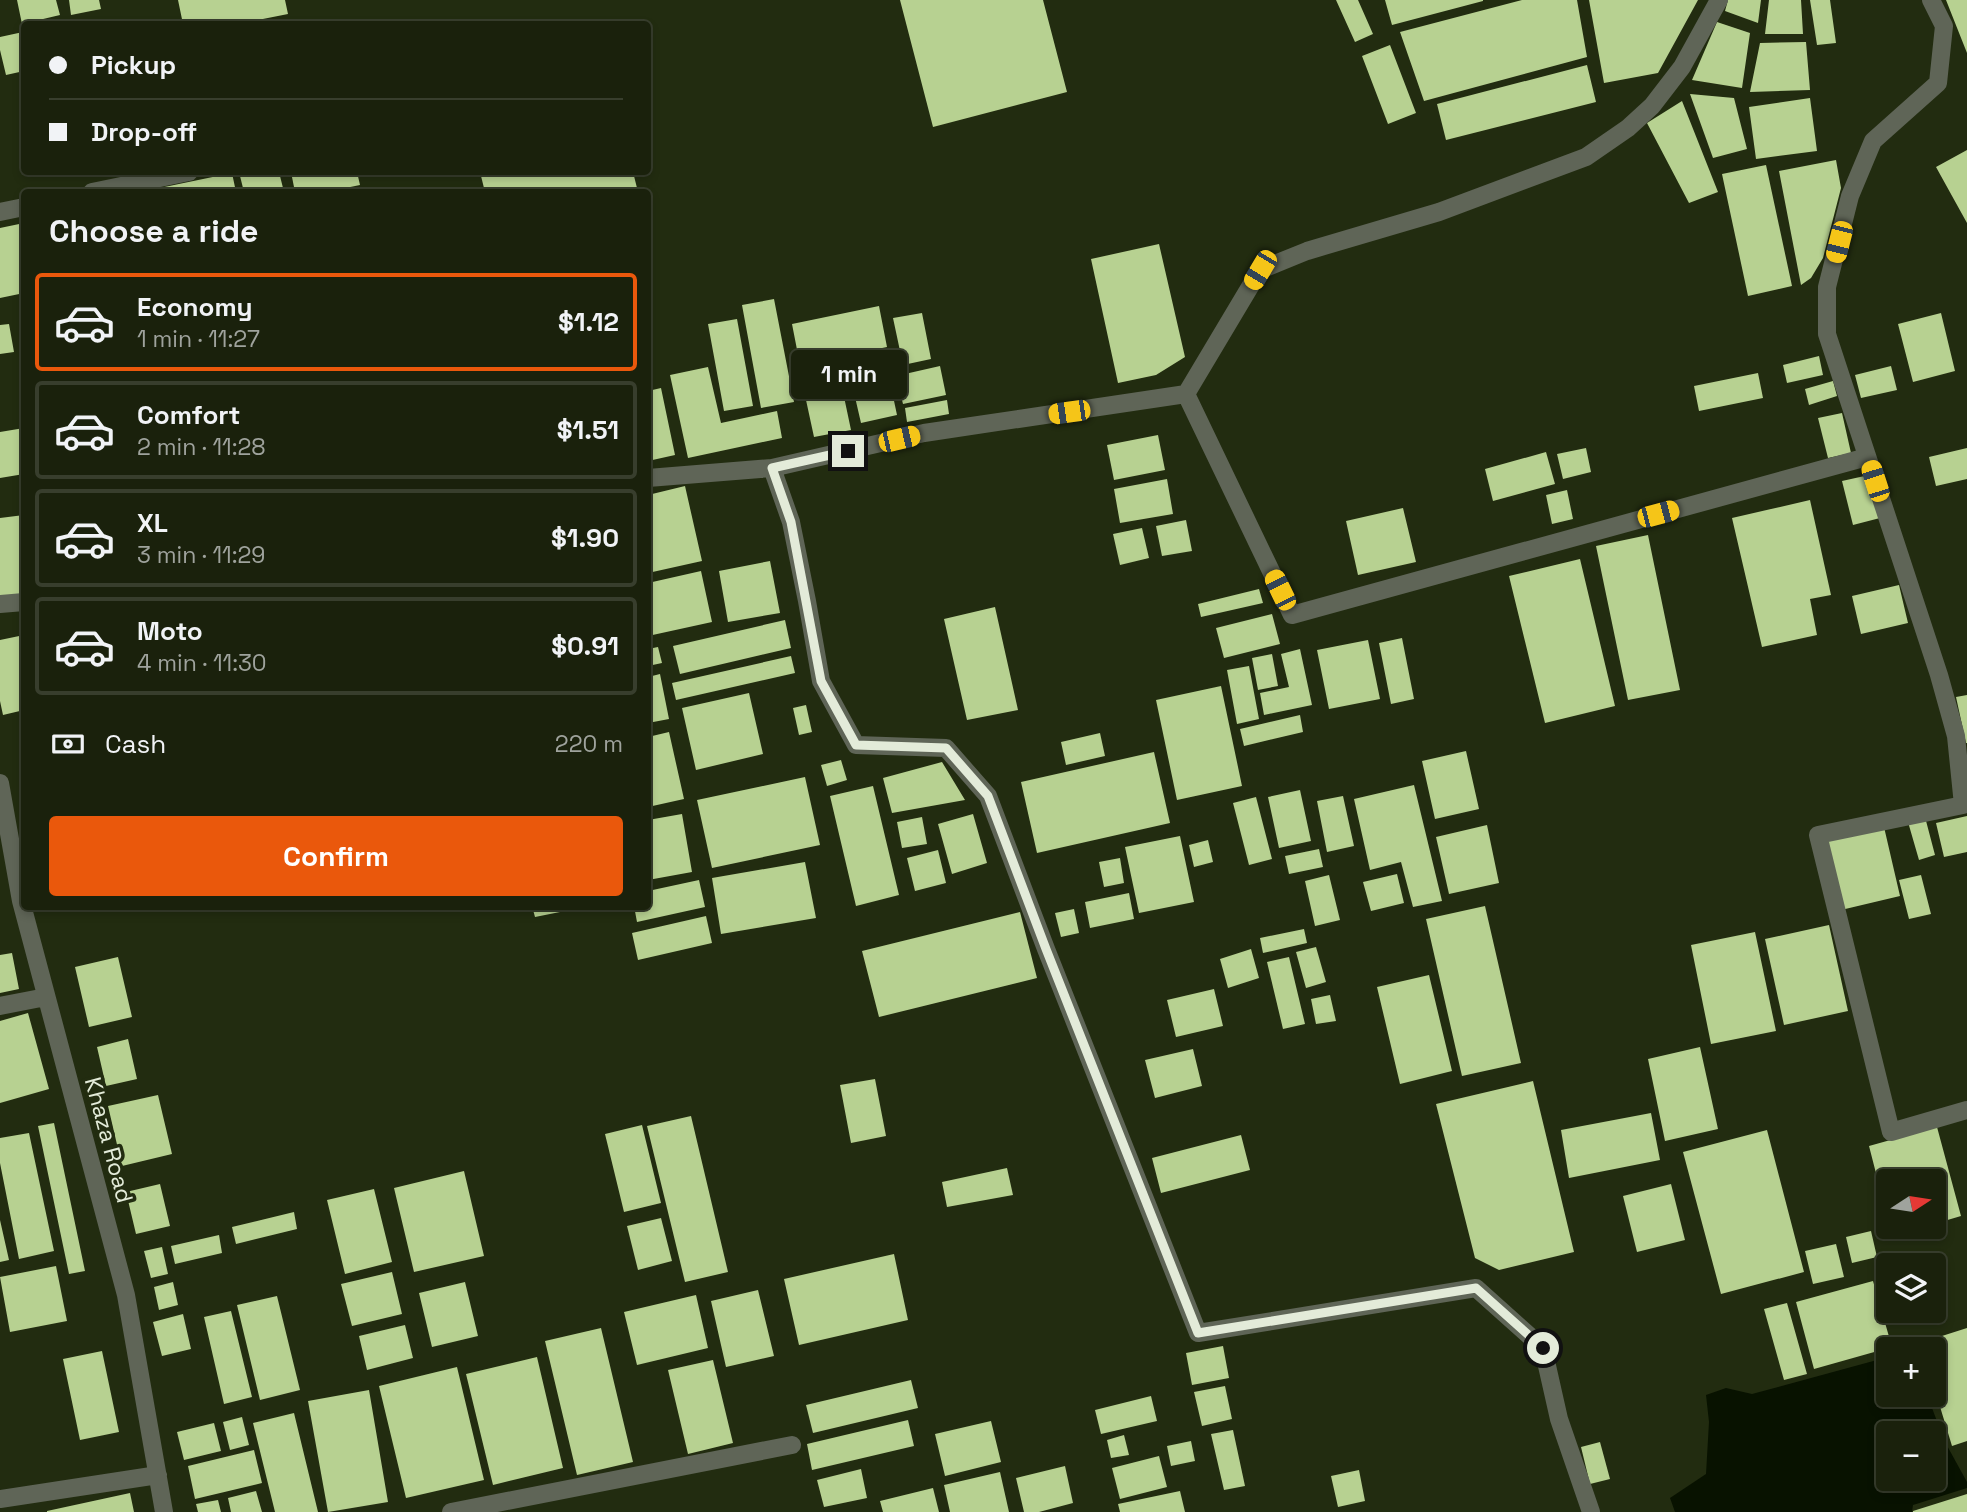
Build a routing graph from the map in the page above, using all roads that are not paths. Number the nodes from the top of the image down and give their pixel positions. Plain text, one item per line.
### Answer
1 (1718, 0) edge
2 (1931, 0) edge
3 (174, 175) edge
4 (107, 189) edge
5 (21, 208) edge
6 (0, 212) edge
7 (1186, 394) junction
8 (1867, 457) junction
9 (772, 468) junction
10 (651, 478) edge
11 (21, 602) edge
12 (0, 604) edge
13 (0, 783) edge
14 (21, 901) edge
15 (23, 910) edge
16 (46, 997) junction
17 (0, 1006) edge
18 (1967, 1110) edge
19 (792, 1445) dead end
20 (158, 1475) junction
21 (0, 1499) edge
22 (164, 1512) edge
23 (451, 1512) edge
24 (1591, 1512) edge

1 - 7 street
2 - 8 street
3 - 4 street
5 - 6 street
7 - 8 street
7 - 9 street
8 - 18 street
9 - 10 street
9 - 24 street
11 - 12 street
13 - 14 street, Khaza Road
15 - 16 street, Khaza Road
16 - 17 street
16 - 20 street, Khaza Road
19 - 23 street
20 - 21 street
20 - 22 street, Khaza Road

